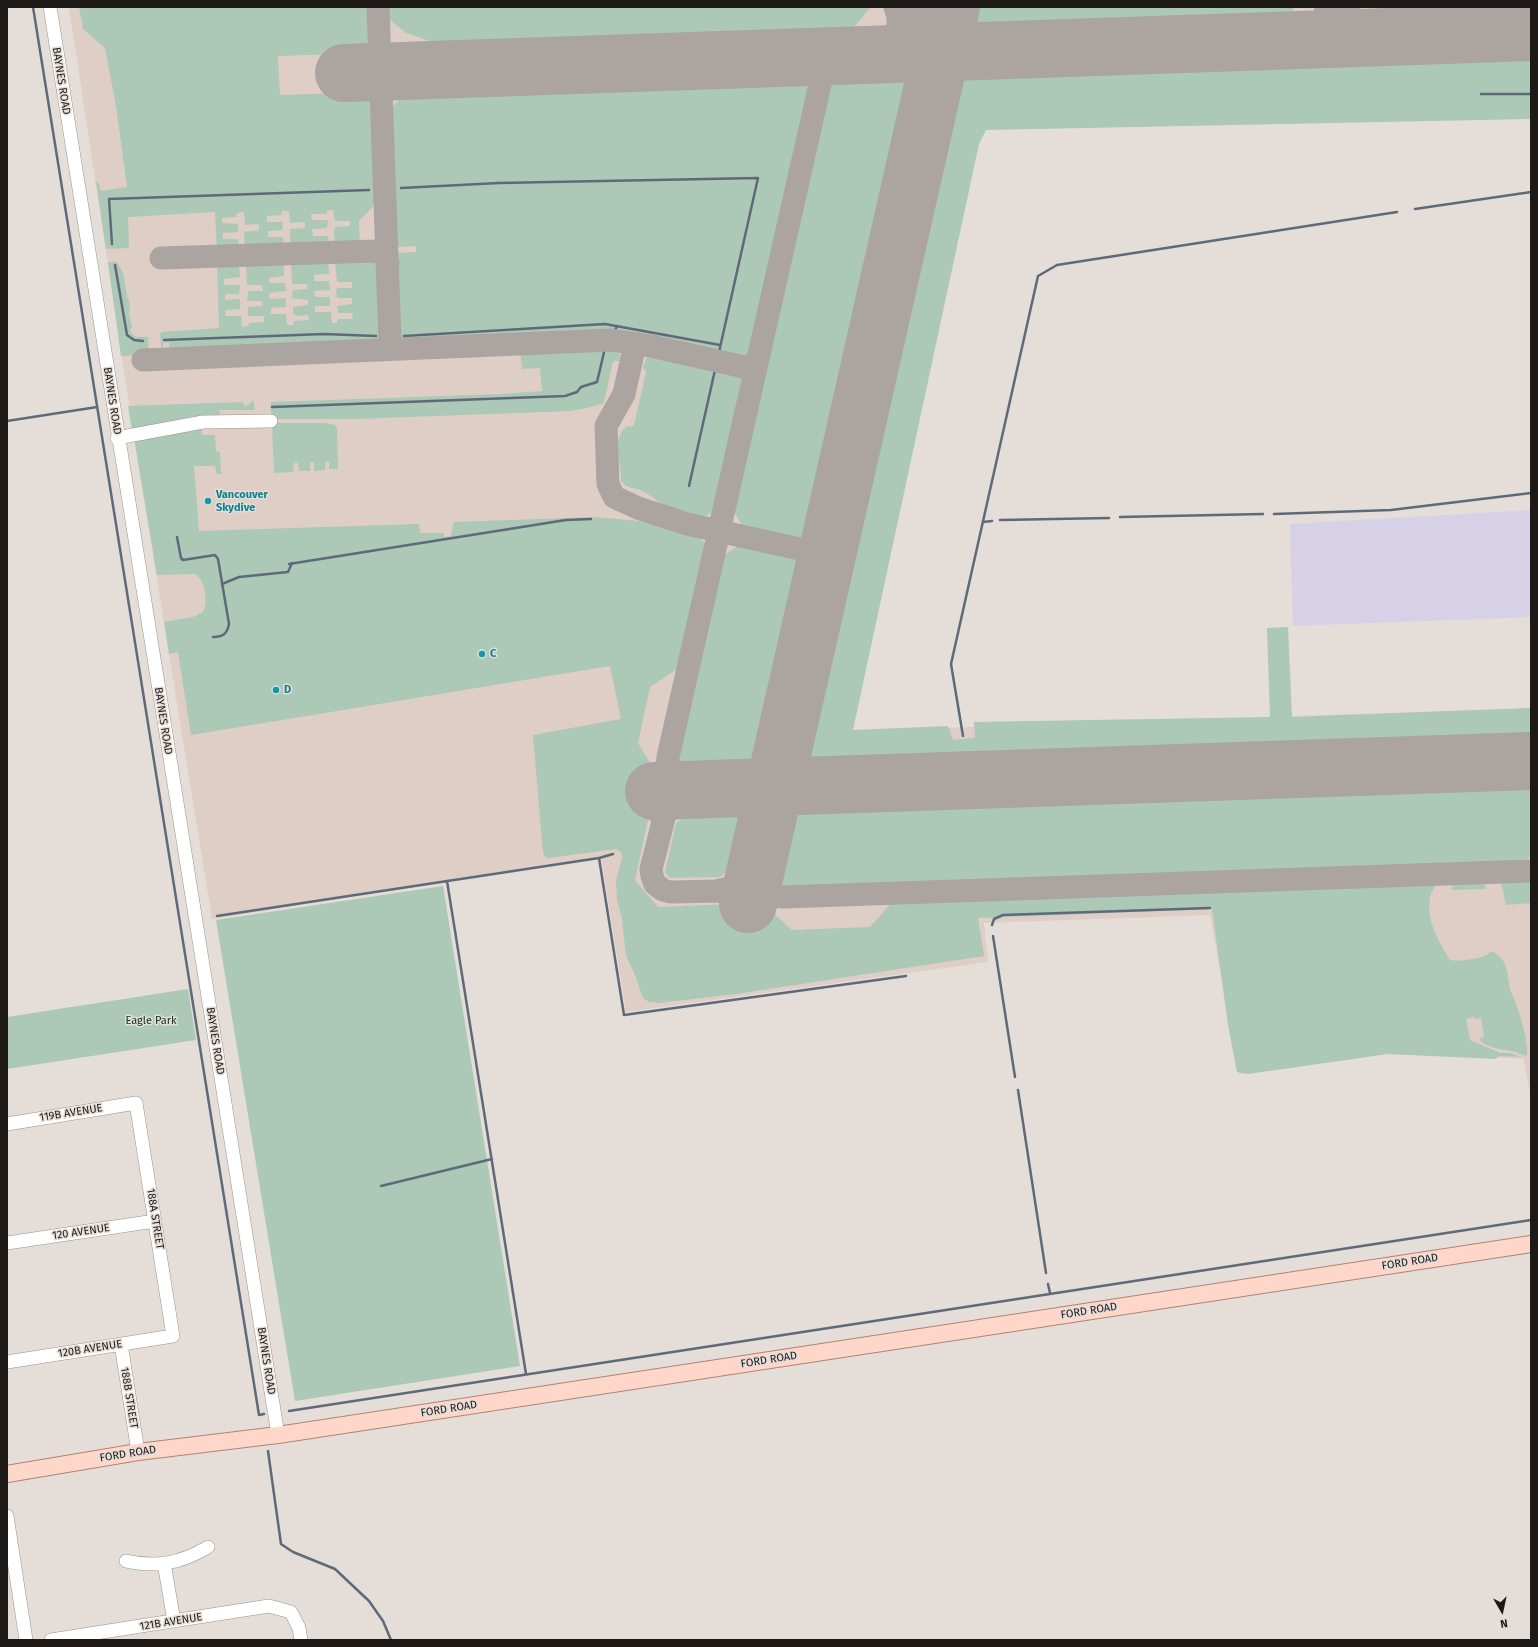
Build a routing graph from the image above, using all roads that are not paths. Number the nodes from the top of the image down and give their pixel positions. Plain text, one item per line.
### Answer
1 (50, 7) edge
2 (271, 421) dead end
3 (117, 438) junction
4 (136, 1103) joint
5 (7, 1124) edge
6 (155, 1221) junction
7 (7, 1243) edge
8 (1531, 1244) edge
9 (173, 1336) joint
10 (121, 1344) junction
11 (7, 1362) edge
12 (278, 1435) junction
13 (138, 1452) junction
14 (7, 1474) edge
15 (7, 1516) edge
16 (208, 1547) dead end
17 (126, 1560) dead end
18 (164, 1563) junction
19 (174, 1621) junction
20 (26, 1640) edge
21 (51, 1640) edge
22 (301, 1640) edge

1 - 3 street, BAYNES ROAD
2 - 3 street
3 - 12 street, BAYNES ROAD
4 - 5 street, 119B AVENUE
4 - 6 street, 188A STREET
6 - 7 street, 120 AVENUE
6 - 9 street, 188A STREET
8 - 12 main road, FORD ROAD
9 - 10 street, 120B AVENUE
10 - 11 street, 120B AVENUE
10 - 13 street, 188B STREET
12 - 13 main road, FORD ROAD
13 - 14 main road, FORD ROAD
15 - 20 street
16 - 18 street
17 - 18 street
18 - 19 street
19 - 21 street, 121B AVENUE
19 - 22 street, 121B AVENUE

